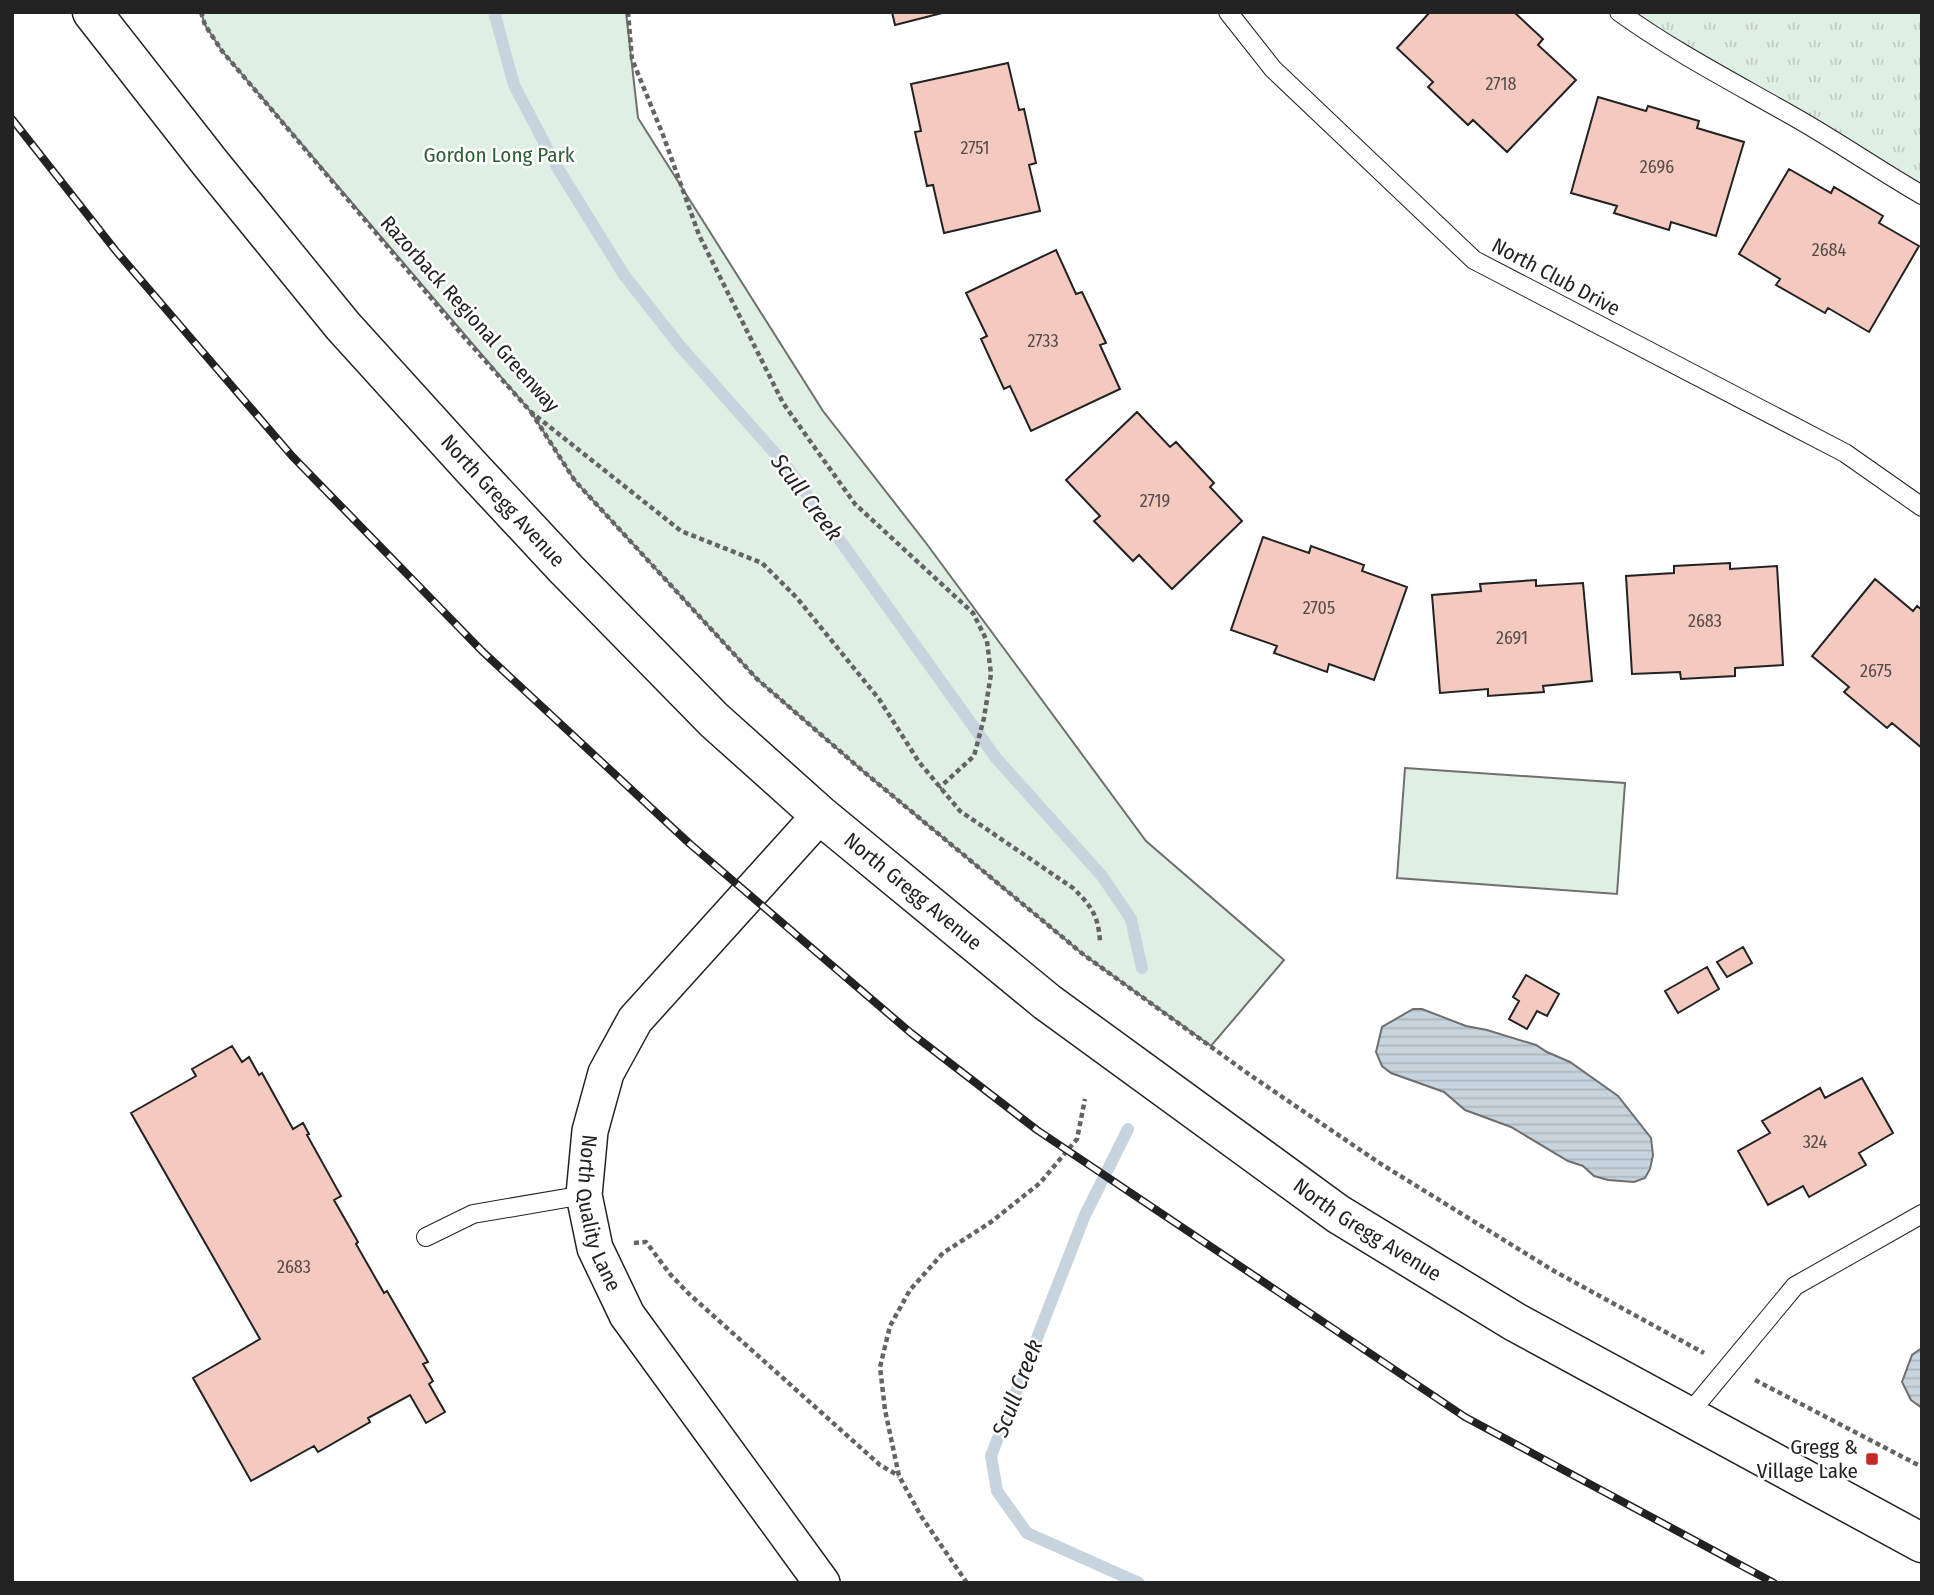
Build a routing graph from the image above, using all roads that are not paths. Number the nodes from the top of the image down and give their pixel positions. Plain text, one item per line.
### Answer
1 (92, 12) edge
2 (1228, 12) edge
3 (1619, 12) edge
4 (1922, 195) edge
5 (1922, 507) edge
6 (820, 815) junction
7 (584, 1195) junction
8 (1922, 1214) edge
9 (426, 1237) dead end
10 (1687, 1416) junction
11 (1922, 1543) edge
12 (822, 1583) edge

1 - 6 main road, North Gregg Avenue
2 - 5 lane, North Club Drive
3 - 4 lane
6 - 7 street, North Quality Lane
6 - 10 main road, North Gregg Avenue
7 - 9 lane
7 - 12 street, North Quality Lane
8 - 10 lane
10 - 11 main road, North Gregg Avenue

